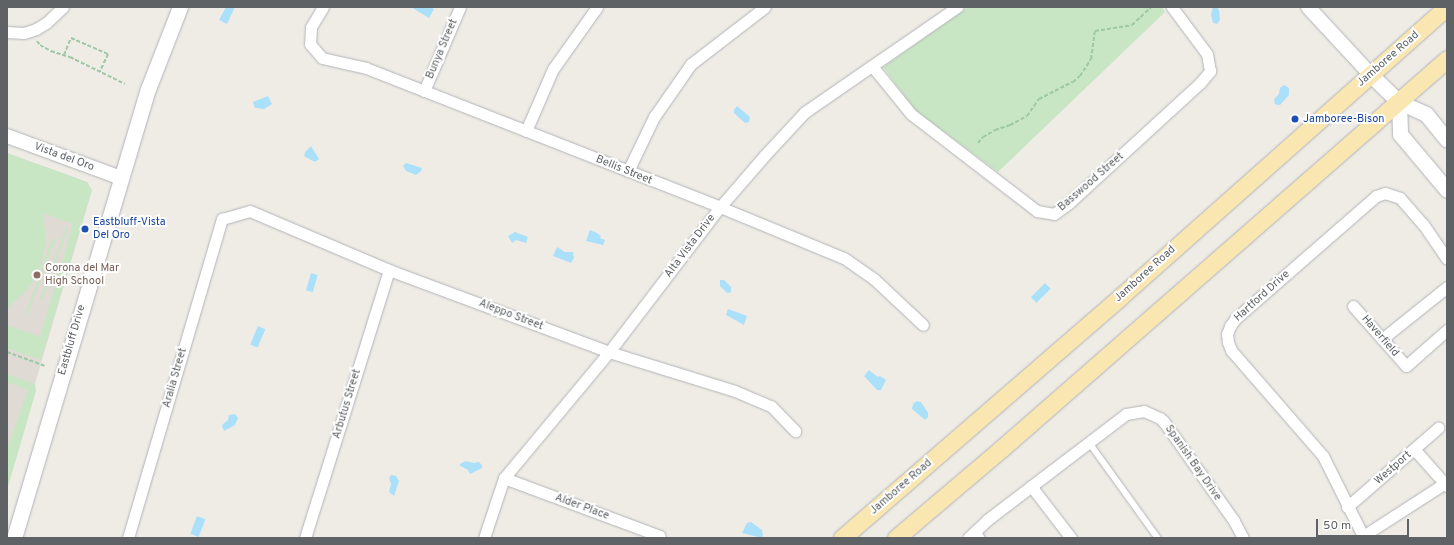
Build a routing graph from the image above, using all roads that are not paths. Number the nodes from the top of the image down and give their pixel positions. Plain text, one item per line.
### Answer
1 (63, 7) edge
2 (180, 7) edge
3 (324, 7) edge
4 (460, 7) edge
5 (597, 7) edge
6 (765, 7) edge
7 (957, 7) edge
8 (1172, 7) edge
9 (1308, 7) edge
10 (1447, 7) edge
11 (7, 34) edge
12 (1447, 59) edge
13 (872, 66) junction
14 (1370, 74) junction
15 (424, 90) junction
16 (1399, 102) junction
17 (526, 131) junction
18 (7, 136) edge
19 (1447, 140) edge
20 (628, 171) junction
21 (121, 178) junction
22 (1447, 190) edge
23 (720, 207) junction
24 (222, 219) joint
25 (1447, 259) edge
26 (389, 270) junction
27 (1447, 287) edge
28 (1353, 306) dead end
29 (924, 325) dead end
30 (1447, 330) edge
31 (1382, 339) junction
32 (609, 352) junction
33 (1438, 428) dead end
34 (795, 431) dead end
35 (1089, 442) junction
36 (1414, 449) junction
37 (504, 478) junction
38 (1446, 484) edge
39 (1031, 486) junction
40 (1348, 508) junction
41 (979, 534) edge
42 (660, 536) dead end
43 (1364, 537) edge
44 (14, 538) edge
45 (128, 538) edge
46 (305, 538) edge
47 (484, 538) edge
48 (842, 538) edge
49 (896, 538) edge
50 (968, 538) edge
51 (1071, 538) edge
52 (1158, 538) edge
53 (1243, 538) edge

1 - 11 street
2 - 21 main road, Eastbluff Drive
3 - 15 street, Bellis Street
4 - 15 street, Bunya Street
5 - 17 street
6 - 20 street
7 - 13 street, Alta Vista Drive
8 - 13 street, Basswood Street
9 - 14 street
10 - 14 main road, Jamboree Road
12 - 16 main road
13 - 23 street, Alta Vista Drive
14 - 16 main road
14 - 48 main road, Jamboree Road
15 - 17 street, Bellis Street
16 - 19 main road
16 - 22 main road
16 - 49 main road
17 - 20 street, Bellis Street
18 - 21 street, Vista del Oro
20 - 23 street, Bellis Street
21 - 44 main road, Eastbluff Drive
23 - 29 street, Bellis Street
23 - 32 street, Alta Vista Drive
24 - 26 street, Aleppo Street
24 - 45 street, Aralia Street
25 - 40 street, Hartford Drive
26 - 32 street, Aleppo Street
26 - 46 street, Arbutus Street
27 - 31 street
28 - 31 street, Haverfield
30 - 31 street, Haverfield
32 - 34 street, Aleppo Street
32 - 37 street, Alta Vista Drive
33 - 36 street, Westport
35 - 39 street, Spanish Bay Drive
35 - 52 lane
35 - 53 street, Spanish Bay Drive
36 - 38 street
36 - 40 street, Westport
37 - 42 street, Alder Place
37 - 47 street, Alta Vista Drive
38 - 43 street
39 - 41 street, Spanish Bay Drive
39 - 51 street
40 - 43 street, Hartford Drive
41 - 50 street, Spanish Bay Drive

